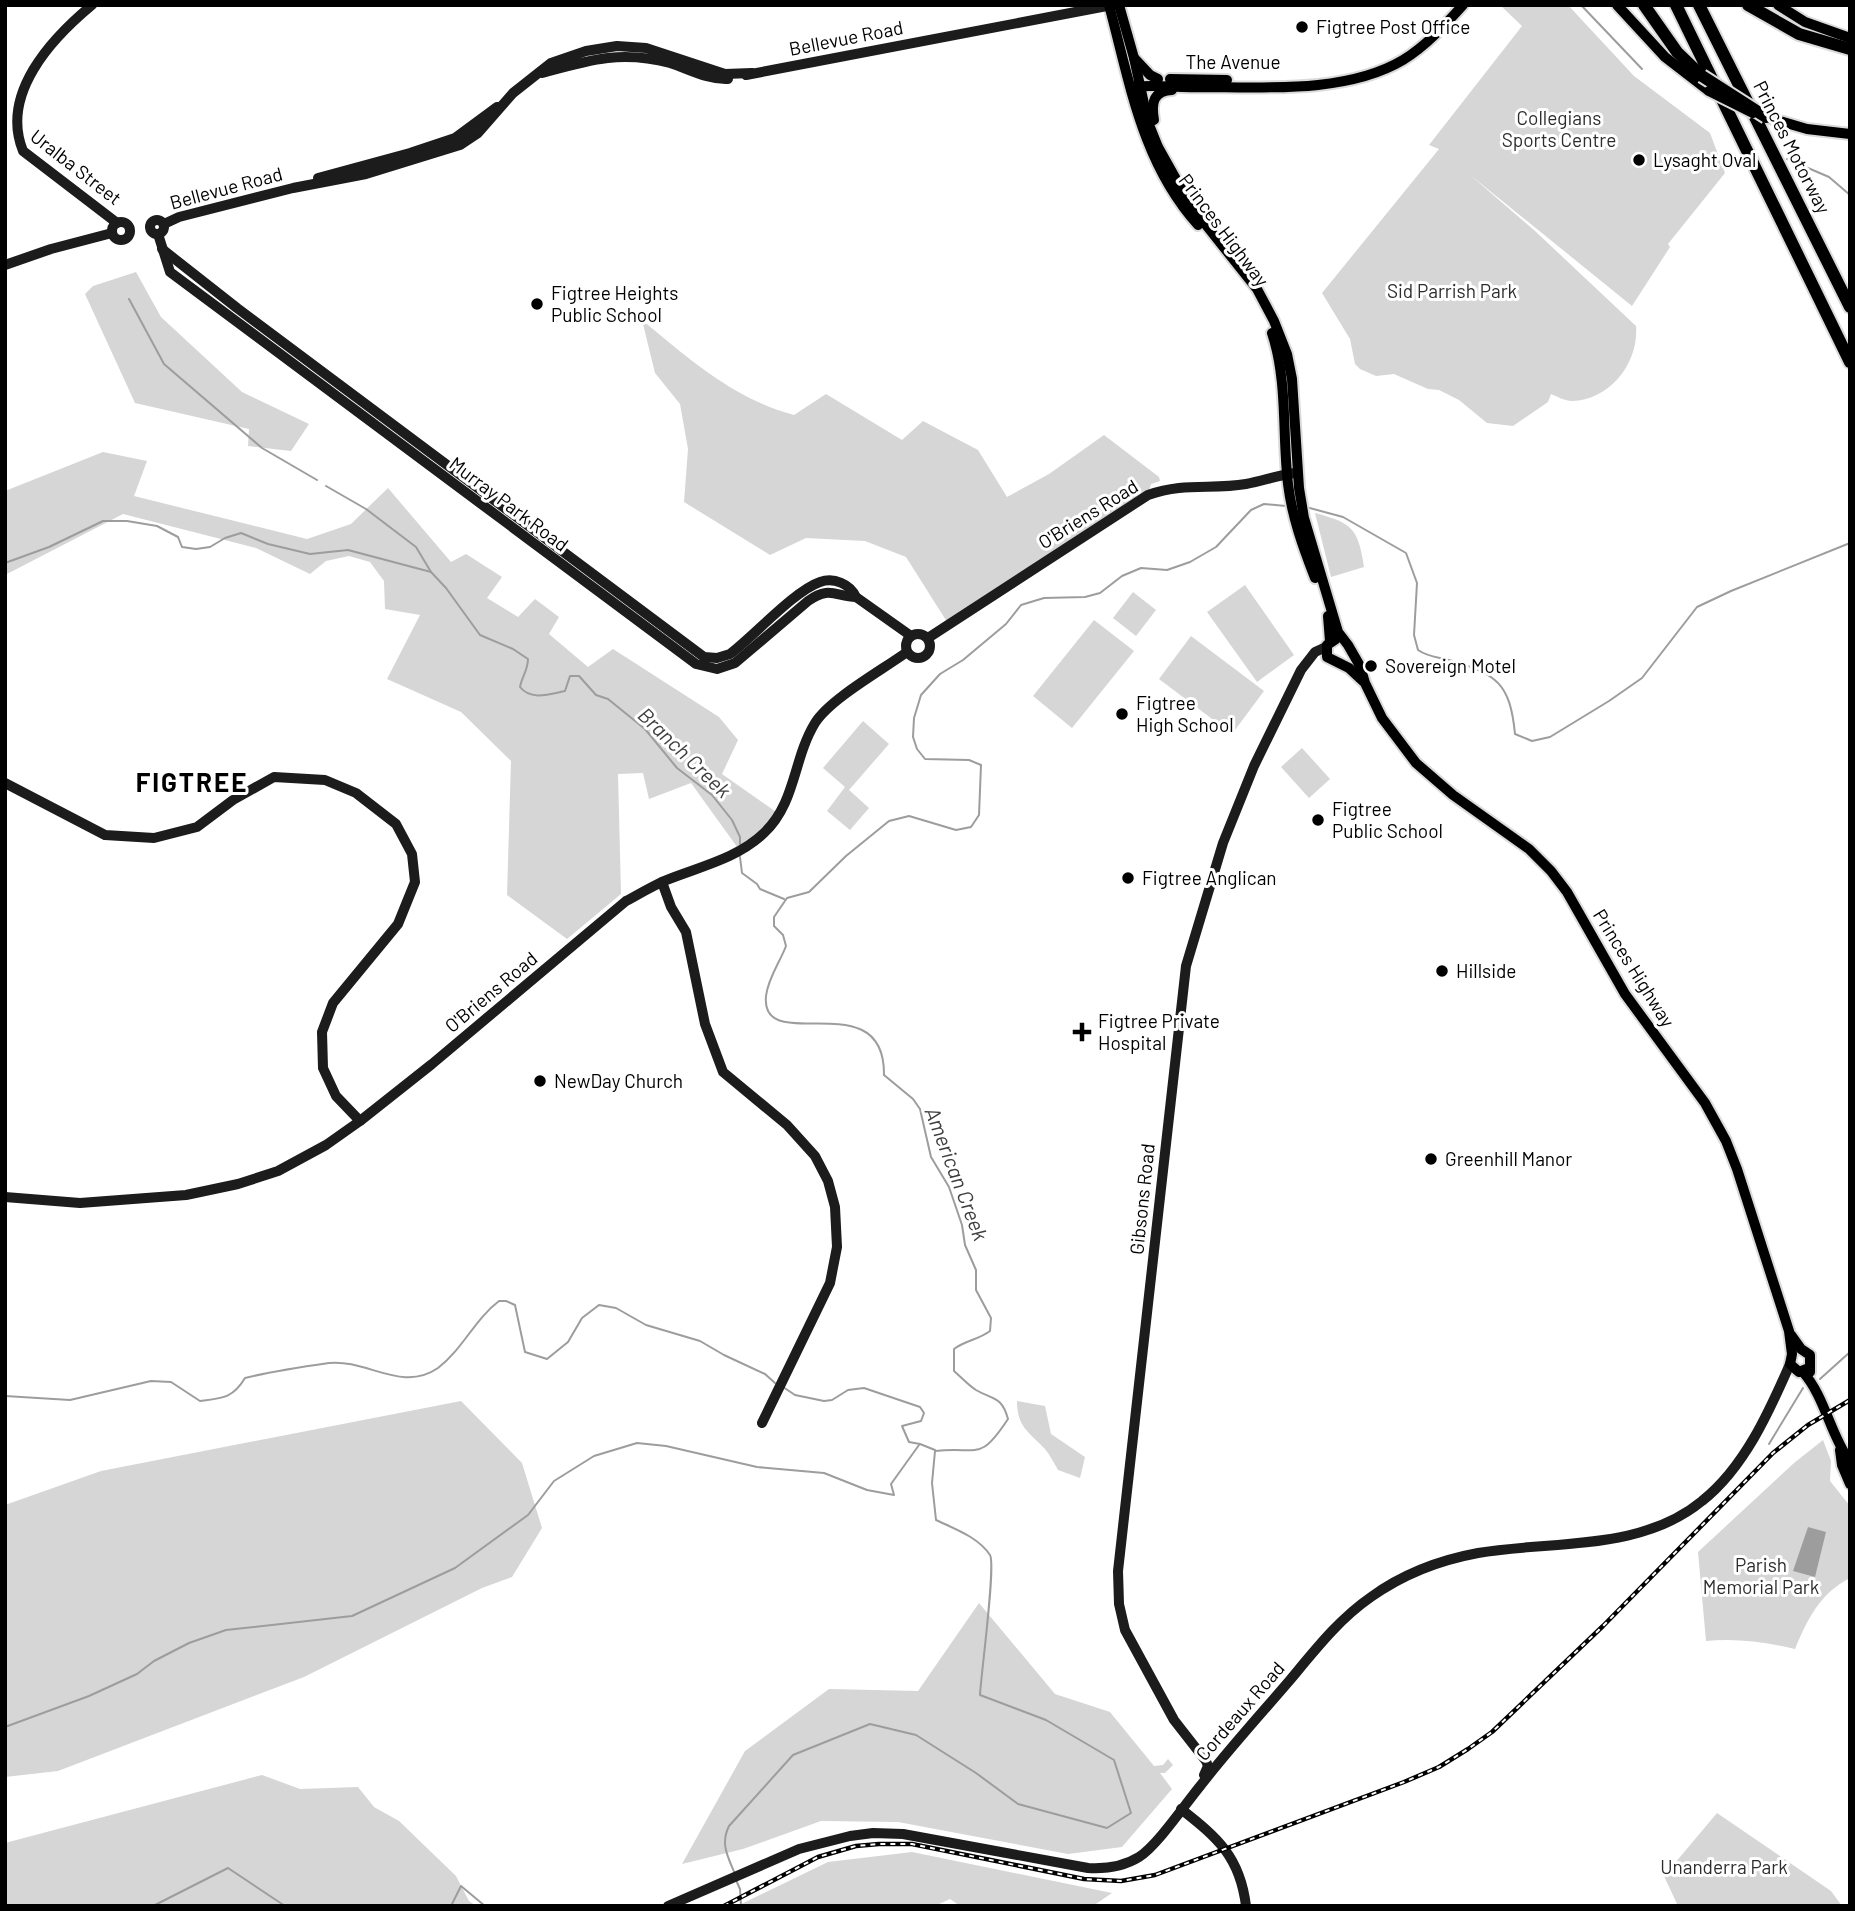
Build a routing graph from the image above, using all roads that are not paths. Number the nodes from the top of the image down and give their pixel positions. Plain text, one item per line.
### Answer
1 (92, 5) edge
2 (1119, 5) edge
3 (1463, 5) edge
4 (1617, 5) edge
5 (1644, 5) edge
6 (1676, 5) edge
7 (1699, 5) edge
8 (1748, 5) edge
9 (1778, 5) edge
10 (1110, 6) edge
11 (1850, 38) edge
12 (1850, 49) edge
13 (1134, 58) junction
14 (1158, 79) junction
15 (1338, 80) junction
16 (1134, 84) junction
17 (1189, 88) junction
18 (10, 95) dead end
19 (6, 115) edge
20 (1766, 117) junction
21 (1850, 134) edge
22 (1171, 172) junction
23 (117, 223) junction
24 (129, 229) junction
25 (154, 231) junction
26 (112, 233) junction
27 (162, 249) junction
28 (5, 265) edge
29 (1850, 307) edge
30 (237, 308) junction
31 (230, 317) junction
32 (1850, 362) edge
33 (1293, 473) junction
34 (1299, 518) junction
35 (911, 635) junction
36 (928, 638) junction
37 (1343, 640) junction
38 (1328, 644) junction
39 (1350, 650) junction
40 (907, 652) junction
41 (1334, 661) junction
42 (703, 662) junction
43 (1305, 665) junction
44 (1365, 683) junction
45 (5, 783) edge
46 (662, 882) junction
47 (359, 1121) junction
48 (5, 1197) edge
49 (1798, 1363) junction
50 (762, 1423) dead end
51 (1840, 1448) junction
52 (1850, 1462) edge
53 (1850, 1484) edge
54 (1191, 1741) junction
55 (1220, 1761) junction
56 (1193, 1794) junction
57 (1181, 1809) junction
58 (668, 1906) edge
59 (1246, 1906) edge

1 - 18 street
2 - 13 main road, Princes Highway
3 - 15 main road, The Avenue
4 - 20 main road, bridge
5 - 20 highway, bridge
6 - 32 highway
7 - 29 highway, Princes Motorway
8 - 12 highway
9 - 11 main road
10 - 16 main road, Princes Highway
10 - 25 street, Bellevue Road
13 - 14 main road
13 - 16 main road, Princes Highway
14 - 15 main road, The Avenue
14 - 16 main road, The Avenue
15 - 17 main road, The Avenue
16 - 17 main road, The Avenue
16 - 22 main road, Princes Highway
16 - 33 main road, Princes Highway
17 - 22 main road
19 - 23 street, Uralba Street
20 - 21 main road
22 - 33 main road, Princes Highway
23 - 24 street
23 - 26 street
24 - 25 street, Bellevue Road
24 - 26 street
25 - 27 street, Murray Park Road
26 - 28 street
27 - 30 street, Murray Park Road
27 - 31 street, Murray Park Road
30 - 31 street
30 - 42 street, Murray Park Road
31 - 42 street, Murray Park Road
33 - 34 main road, Princes Highway
33 - 36 street, O'Briens Road
34 - 37 main road, Princes Highway
34 - 38 main road, Princes Highway
35 - 36 street
35 - 40 street
35 - 42 street
36 - 40 street, O'Briens Road
37 - 38 main road
37 - 39 main road
38 - 41 main road
38 - 43 street, Gibsons Road
39 - 41 main road
39 - 44 main road, Princes Highway
40 - 46 street, O'Briens Road
41 - 43 street
41 - 44 main road, Princes Highway
43 - 54 street, Gibsons Road
44 - 49 main road, Princes Highway
45 - 47 street
46 - 47 street, O'Briens Road
46 - 50 street
47 - 48 street, O'Briens Road
49 - 51 main road, Princes Highway
49 - 55 street, Cordeaux Road
51 - 52 main road, Princes Highway
51 - 53 main road, Princes Highway
54 - 55 street, Gibsons Road
54 - 56 street, Gibsons Road
55 - 56 street, Cordeaux Road
56 - 57 street, Cordeaux Road
57 - 58 street, Cordeaux Road
57 - 59 street

